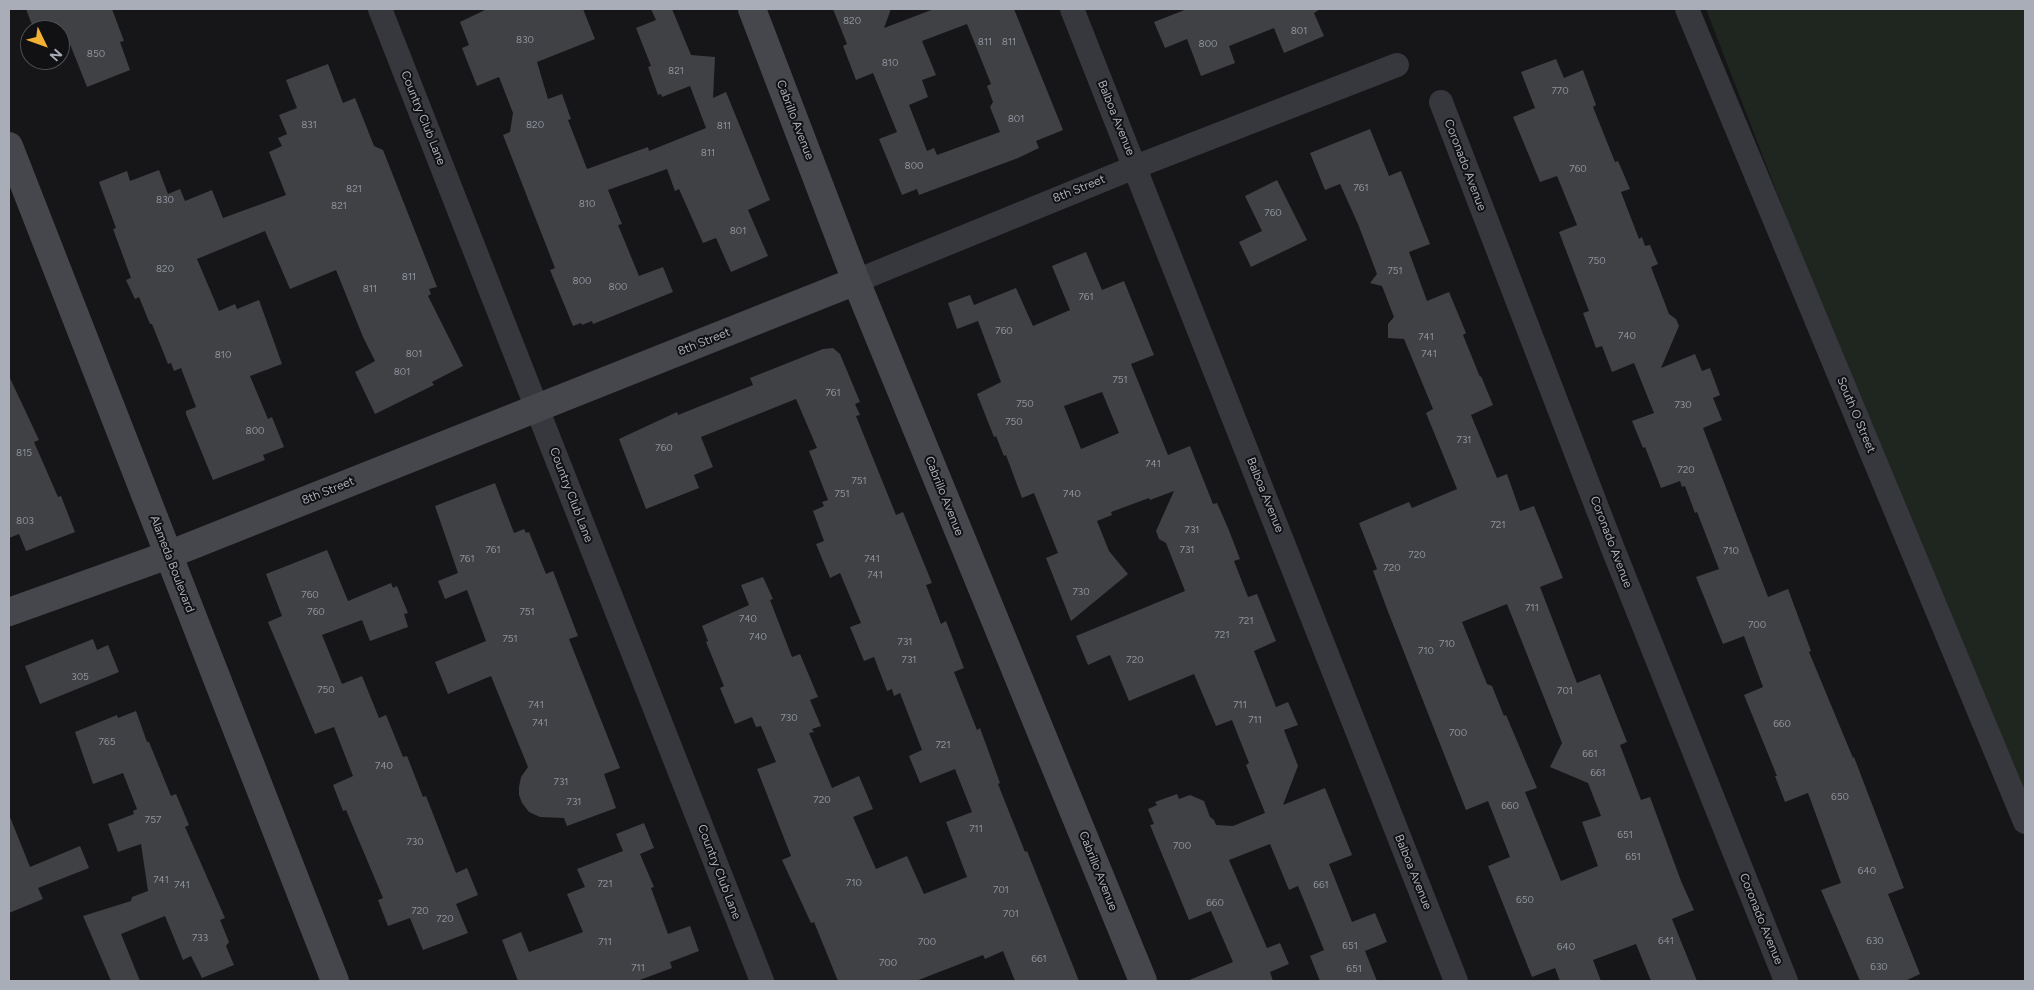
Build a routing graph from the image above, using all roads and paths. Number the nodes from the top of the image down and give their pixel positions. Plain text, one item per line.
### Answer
1 (380, 9) edge
2 (752, 9) edge
3 (1072, 9) edge
4 (1687, 9) edge
5 (1397, 65) dead end
6 (1441, 102) dead end
7 (9, 146) edge
8 (1135, 167) junction
9 (856, 282) junction
10 (537, 408) junction
11 (168, 555) junction
12 (9, 612) edge
13 (2025, 822) edge
14 (335, 981) edge
15 (762, 981) edge
16 (1143, 981) edge
17 (1456, 981) edge
18 (1786, 981) edge

1 - 10 street, Country Club Lane
2 - 9 street, Cabrillo Avenue
3 - 8 street, Balboa Avenue
4 - 13 street, South O Street
5 - 8 street, 8th Street
6 - 18 street, Coronado Avenue
7 - 11 street, Alameda Boulevard
8 - 9 street, 8th Street
8 - 17 street, Balboa Avenue
9 - 10 street, 8th Street
9 - 16 street, Cabrillo Avenue
10 - 11 street, 8th Street
10 - 15 street, Country Club Lane
11 - 12 street, 8th Street
11 - 14 street, Alameda Boulevard

